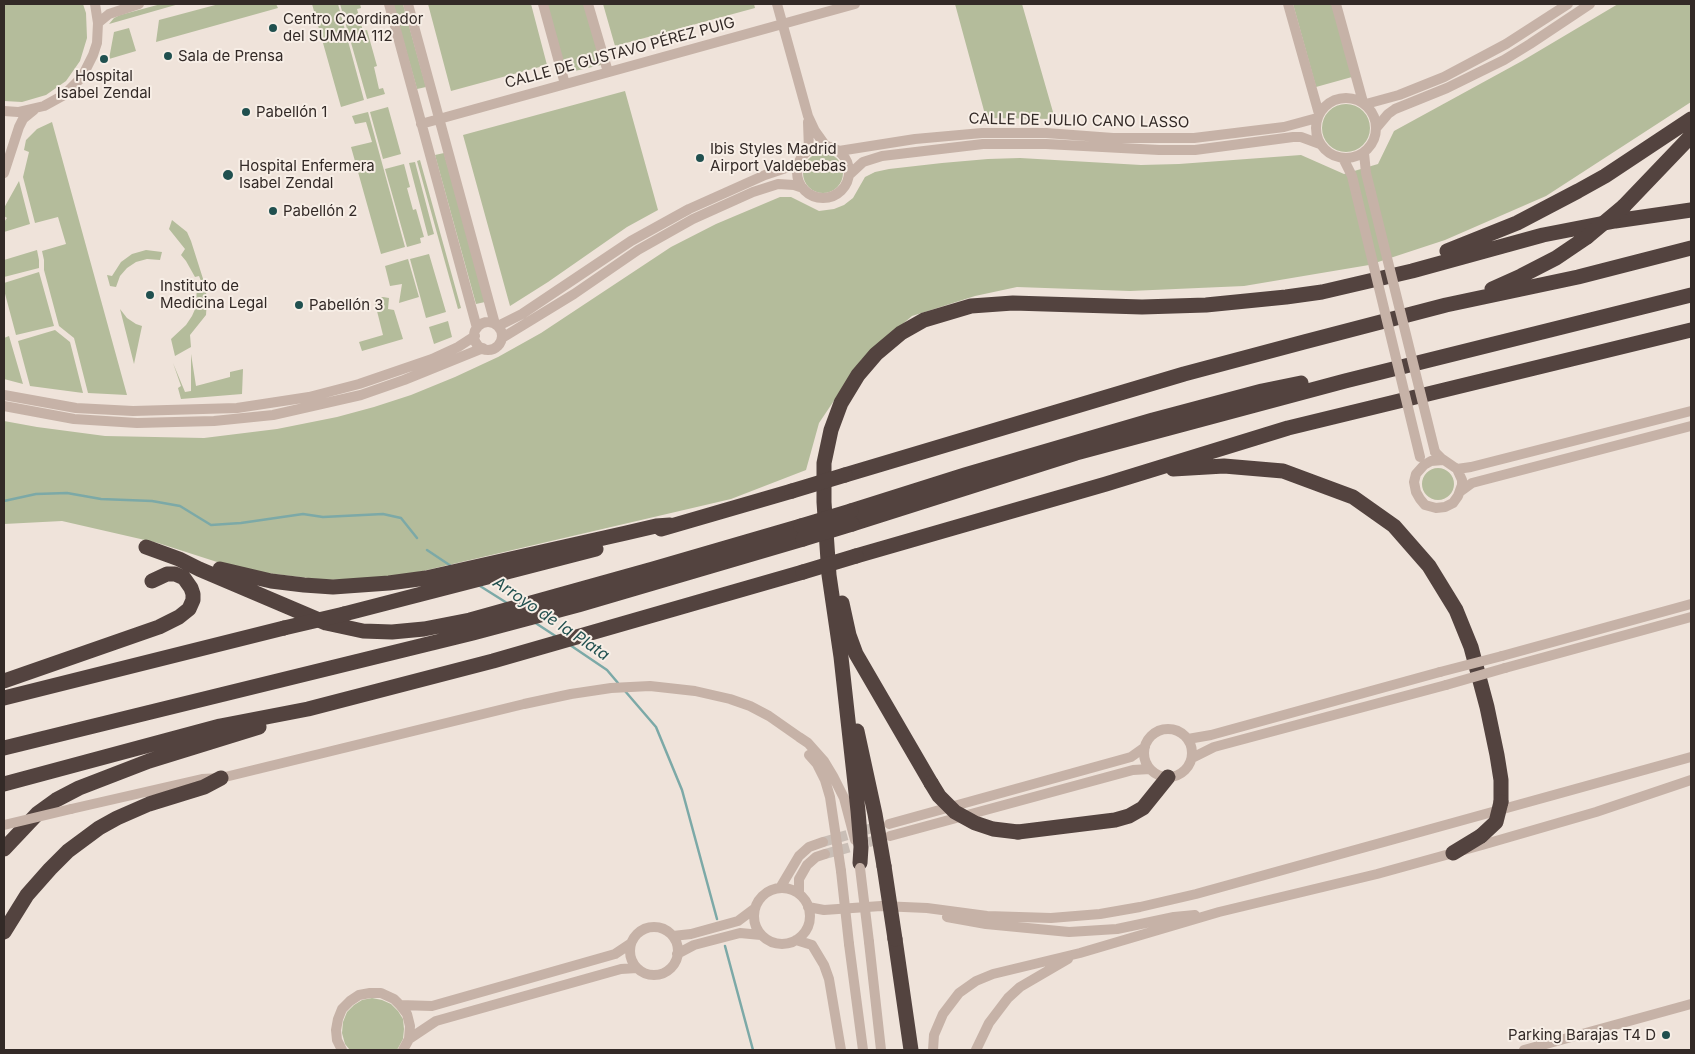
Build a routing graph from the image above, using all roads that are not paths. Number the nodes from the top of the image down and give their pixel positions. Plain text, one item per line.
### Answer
1 (95, 4) edge
2 (139, 4) edge
3 (389, 4) edge
4 (408, 4) edge
5 (543, 4) edge
6 (588, 4) edge
7 (777, 4) edge
8 (855, 4) edge
9 (1288, 4) edge
10 (1336, 4) edge
11 (1568, 4) edge
12 (1590, 4) edge
13 (98, 23) junction
14 (782, 24) junction
15 (608, 72) junction
16 (565, 84) junction
17 (1364, 103) junction
18 (35, 109) junction
19 (4, 111) edge
20 (808, 116) junction
21 (1318, 116) junction
22 (439, 119) junction
23 (1691, 119) edge
24 (421, 124) junction
25 (1377, 126) junction
26 (1691, 136) edge
27 (1320, 144) junction
28 (825, 146) junction
29 (809, 150) junction
30 (839, 151) junction
31 (1364, 153) junction
32 (1343, 158) junction
33 (798, 164) junction
34 (4, 172) edge
35 (849, 175) junction
36 (803, 188) junction
37 (1691, 210) edge
38 (1691, 248) edge
39 (1691, 295) edge
40 (1250, 301) junction
41 (1446, 305) junction
42 (497, 325) junction
43 (1691, 330) edge
44 (476, 332) junction
45 (502, 338) junction
46 (483, 348) junction
47 (4, 395) edge
48 (4, 406) edge
49 (1691, 411) edge
50 (1691, 426) edge
51 (1443, 460) junction
52 (1420, 468) junction
53 (1457, 469) junction
54 (1106, 484) junction
55 (1461, 491) junction
56 (802, 532) junction
57 (828, 546) junction
58 (146, 547) dead end
59 (179, 559) junction
60 (505, 566) junction
61 (152, 581) dead end
62 (1691, 604) edge
63 (1691, 617) edge
64 (472, 626) junction
65 (840, 657) junction
66 (4, 681) edge
67 (4, 698) edge
68 (308, 709) junction
69 (784, 726) junction
70 (1188, 739) junction
71 (1144, 747) junction
72 (4, 748) edge
73 (1691, 757) edge
74 (1192, 758) junction
75 (1150, 769) junction
76 (1168, 777) junction
77 (221, 778) junction
78 (1691, 780) edge
79 (4, 784) edge
80 (889, 824) tunnel mouth
81 (4, 825) edge
82 (890, 836) tunnel mouth
83 (823, 842) tunnel mouth
84 (4, 849) edge
85 (1453, 853) junction
86 (825, 854) tunnel mouth
87 (860, 866) junction
88 (780, 888) junction
89 (799, 894) junction
90 (808, 907) junction
91 (907, 908) junction
92 (754, 909) junction
93 (1219, 912) junction
94 (4, 932) edge
95 (761, 935) junction
96 (673, 936) junction
97 (796, 940) junction
98 (630, 944) junction
99 (1080, 953) junction
100 (678, 954) junction
101 (637, 968) junction
102 (1691, 1004) edge
103 (400, 1005) junction
104 (409, 1039) junction
105 (342, 1050) edge
106 (403, 1050) edge
107 (843, 1050) edge
108 (863, 1050) edge
109 (882, 1050) edge
110 (911, 1050) edge
111 (933, 1050) edge
112 (976, 1050) edge
113 (1524, 1050) edge

1 - 13 street
2 - 13 street
3 - 24 street
4 - 22 street
5 - 16 street
6 - 15 street
7 - 14 street
8 - 14 street, CALLE DE GUSTAVO PÉREZ PUIG
9 - 21 street
10 - 17 street
11 - 17 street
12 - 25 street
13 - 18 street
14 - 15 street, CALLE DE GUSTAVO PÉREZ PUIG
14 - 20 street
15 - 16 street, CALLE DE GUSTAVO PÉREZ PUIG
16 - 22 street, CALLE DE GUSTAVO PÉREZ PUIG
17 - 21 street
17 - 25 street
18 - 19 street
18 - 34 street
20 - 28 street
20 - 29 street
21 - 27 street
21 - 30 street, CALLE DE JULIO CANO LASSO
22 - 24 street, CALLE DE GUSTAVO PÉREZ PUIG
22 - 42 street
23 - 40 highway
24 - 44 street
25 - 31 street
26 - 41 highway, bridge
27 - 32 street
27 - 35 street, CALLE DE JULIO CANO LASSO
28 - 29 street
28 - 30 street
29 - 33 street
30 - 35 street
31 - 32 street
31 - 51 street, bridge
32 - 52 street, bridge
33 - 36 street
33 - 42 street
35 - 36 street
36 - 45 street
37 - 40 highway
38 - 41 highway
39 - 56 highway, bridge
40 - 57 highway
41 - 60 highway, bridge
42 - 44 street
42 - 45 street
43 - 54 highway
44 - 46 street
44 - 47 street
45 - 46 street
46 - 48 street
49 - 53 street
50 - 55 street
51 - 52 street
51 - 53 street
52 - 55 street
53 - 55 street
54 - 68 highway, bridge
54 - 85 highway, bridge
56 - 64 highway
56 - 64 highway
57 - 65 highway
57 - 76 highway, bridge
58 - 59 highway
59 - 60 highway
59 - 64 highway
60 - 67 highway, bridge
61 - 66 highway
62 - 70 street, bridge
63 - 74 street, bridge
64 - 72 highway
65 - 87 highway
65 - 110 highway, bridge
68 - 79 highway
68 - 84 highway
69 - 77 street
69 - 87 street
69 - 108 street, bridge
70 - 71 street
70 - 74 street
71 - 75 street
71 - 80 street
73 - 91 street
74 - 76 street
75 - 76 street
75 - 82 street
77 - 81 street, bridge
77 - 94 highway
78 - 85 street
83 - 88 street
85 - 93 street
86 - 89 street
87 - 109 street, bridge
88 - 89 street
88 - 92 street
89 - 90 street
90 - 91 street
90 - 97 street
91 - 93 street
92 - 95 street
92 - 96 street
93 - 99 street
95 - 97 street
95 - 100 street
96 - 98 street
96 - 100 street
97 - 107 street
98 - 101 street
98 - 103 street
99 - 111 street
99 - 112 street
100 - 101 street
101 - 104 street
102 - 113 street
103 - 104 street
103 - 105 street
104 - 106 street

